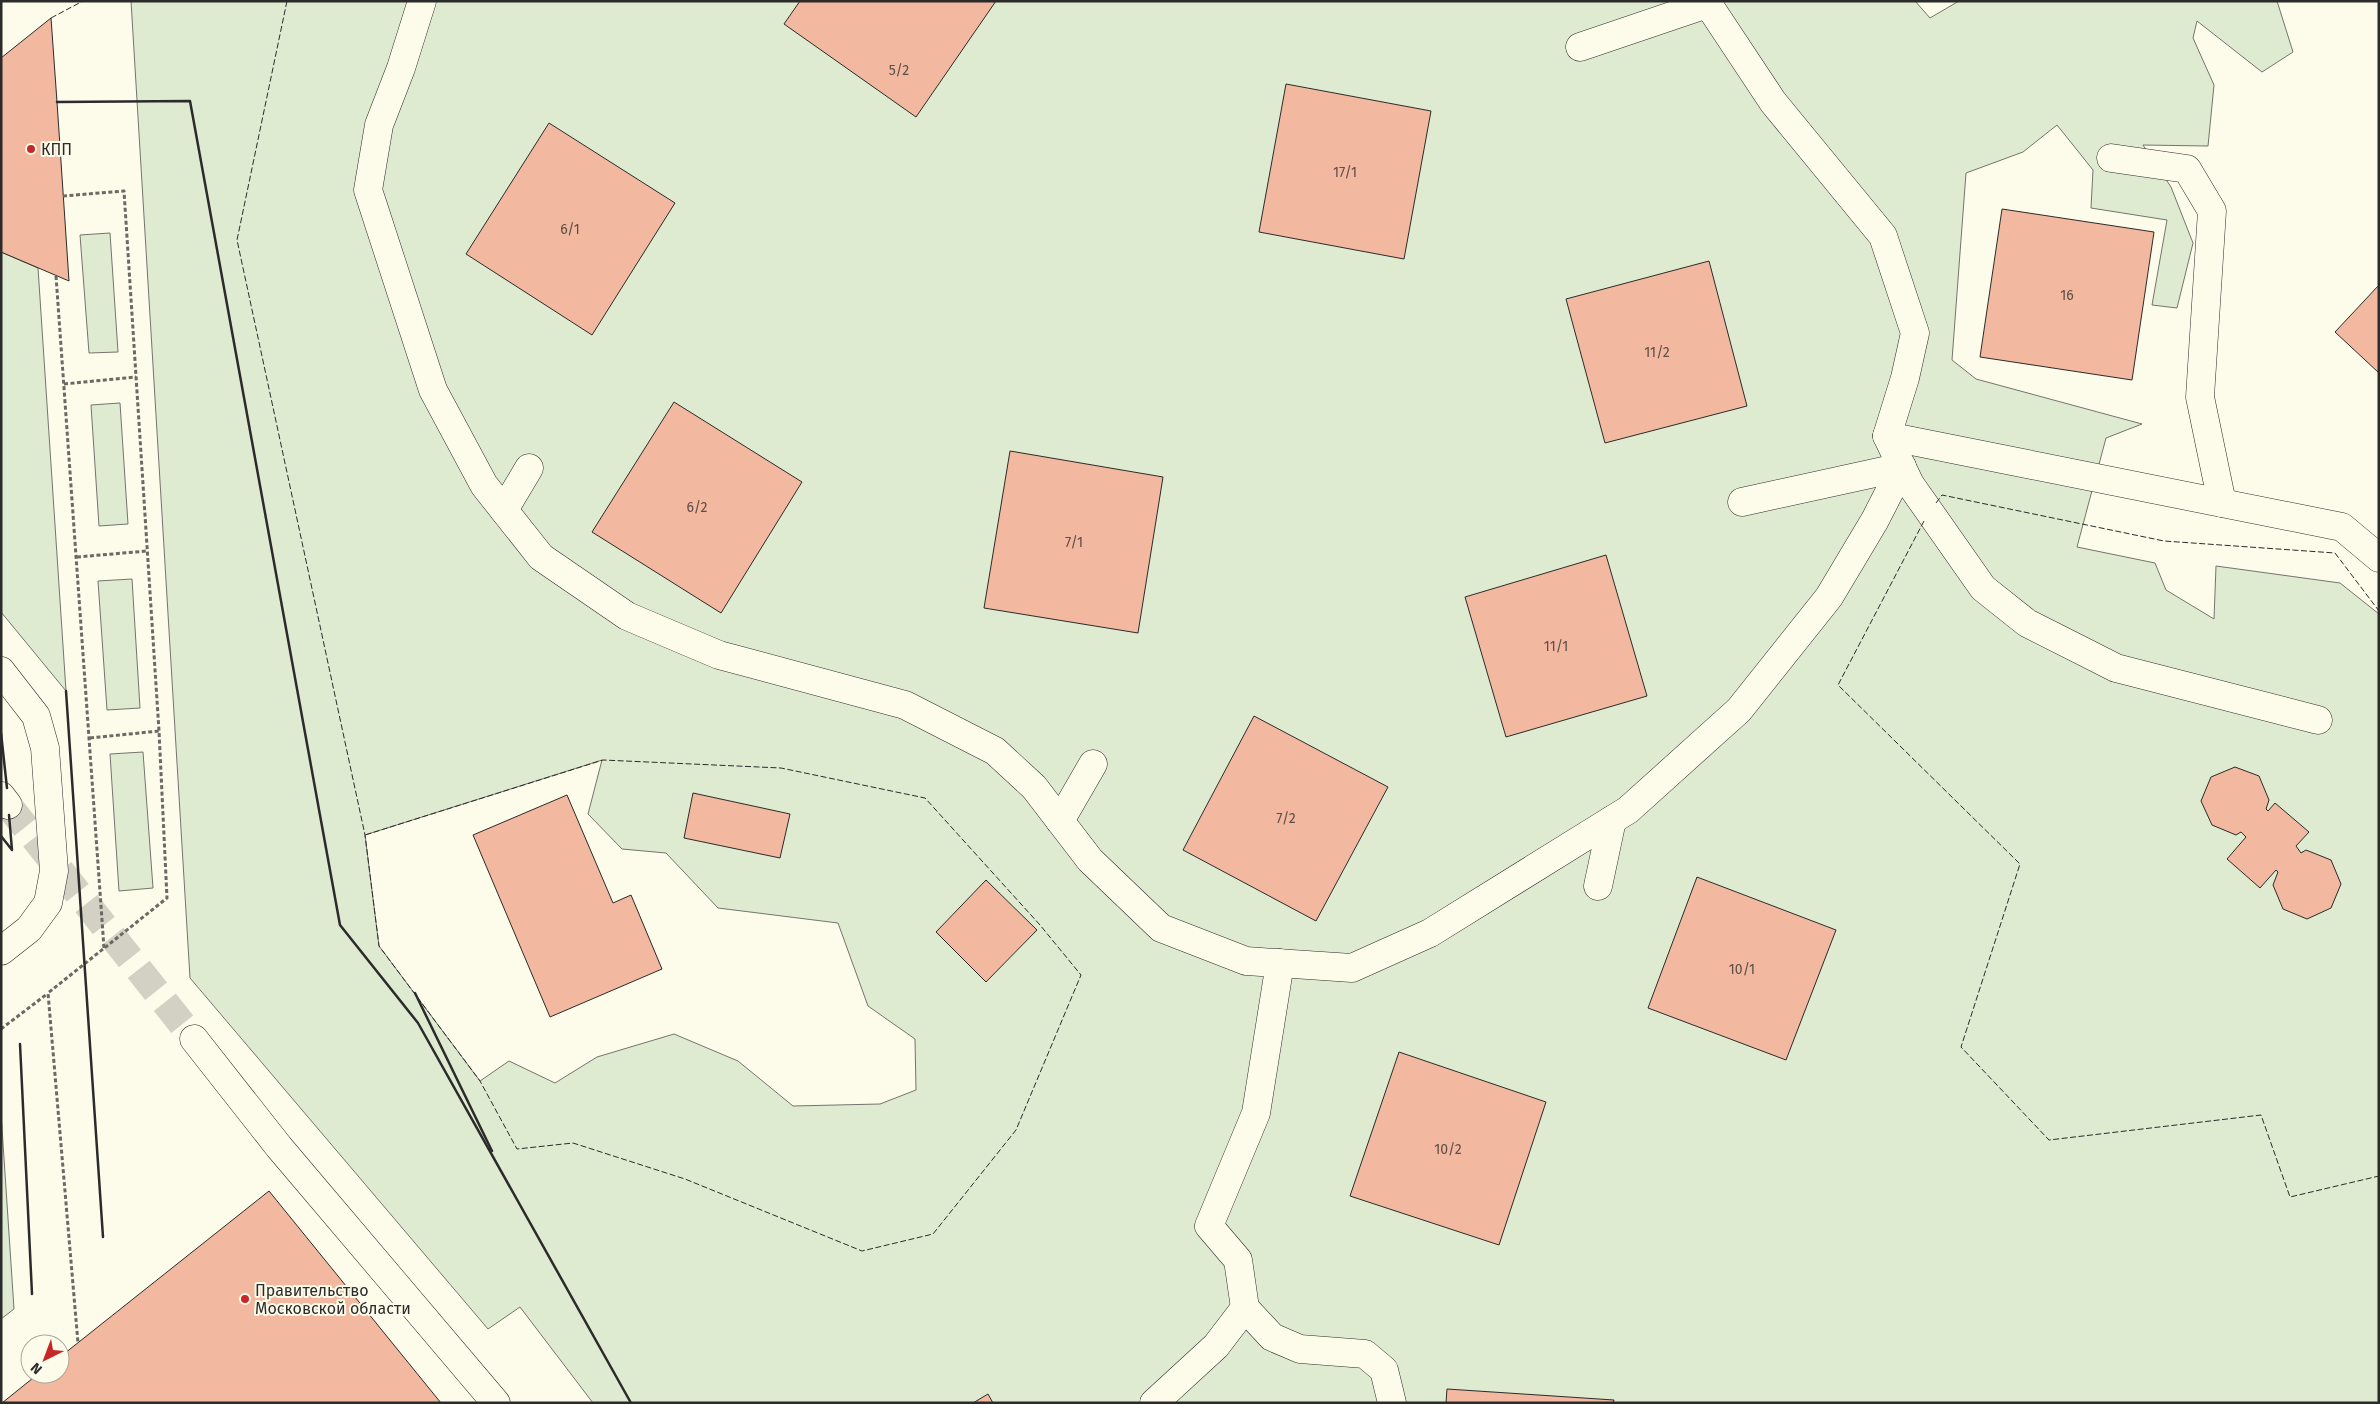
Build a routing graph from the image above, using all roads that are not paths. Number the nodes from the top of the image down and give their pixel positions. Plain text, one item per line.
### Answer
1 (422, 1) edge
2 (1706, 3) edge
3 (1580, 48) dead end
4 (2111, 158) dead end
5 (1887, 436) junction
6 (1902, 467) junction
7 (529, 468) dead end
8 (1742, 502) dead end
9 (2222, 503) junction
10 (504, 510) junction
11 (2379, 558) edge
12 (1, 671) edge
13 (2318, 720) dead end
14 (1093, 764) dead end
15 (1612, 820) junction
16 (1060, 821) junction
17 (1598, 886) dead end
18 (1, 951) edge
19 (1280, 964) junction
20 (194, 1039) tunnel mouth
21 (1245, 1308) junction
22 (496, 1403) edge
23 (1154, 1403) edge
24 (1392, 1403) edge

1 - 10 street
2 - 3 street
2 - 5 street
4 - 9 street
5 - 6 street
5 - 9 street
6 - 8 street
6 - 13 street
6 - 15 street
7 - 10 street
9 - 11 street
10 - 16 street
12 - 18 street
14 - 16 street
15 - 17 street
15 - 19 street
16 - 19 street
19 - 21 street
20 - 22 street
21 - 23 street
21 - 24 street

